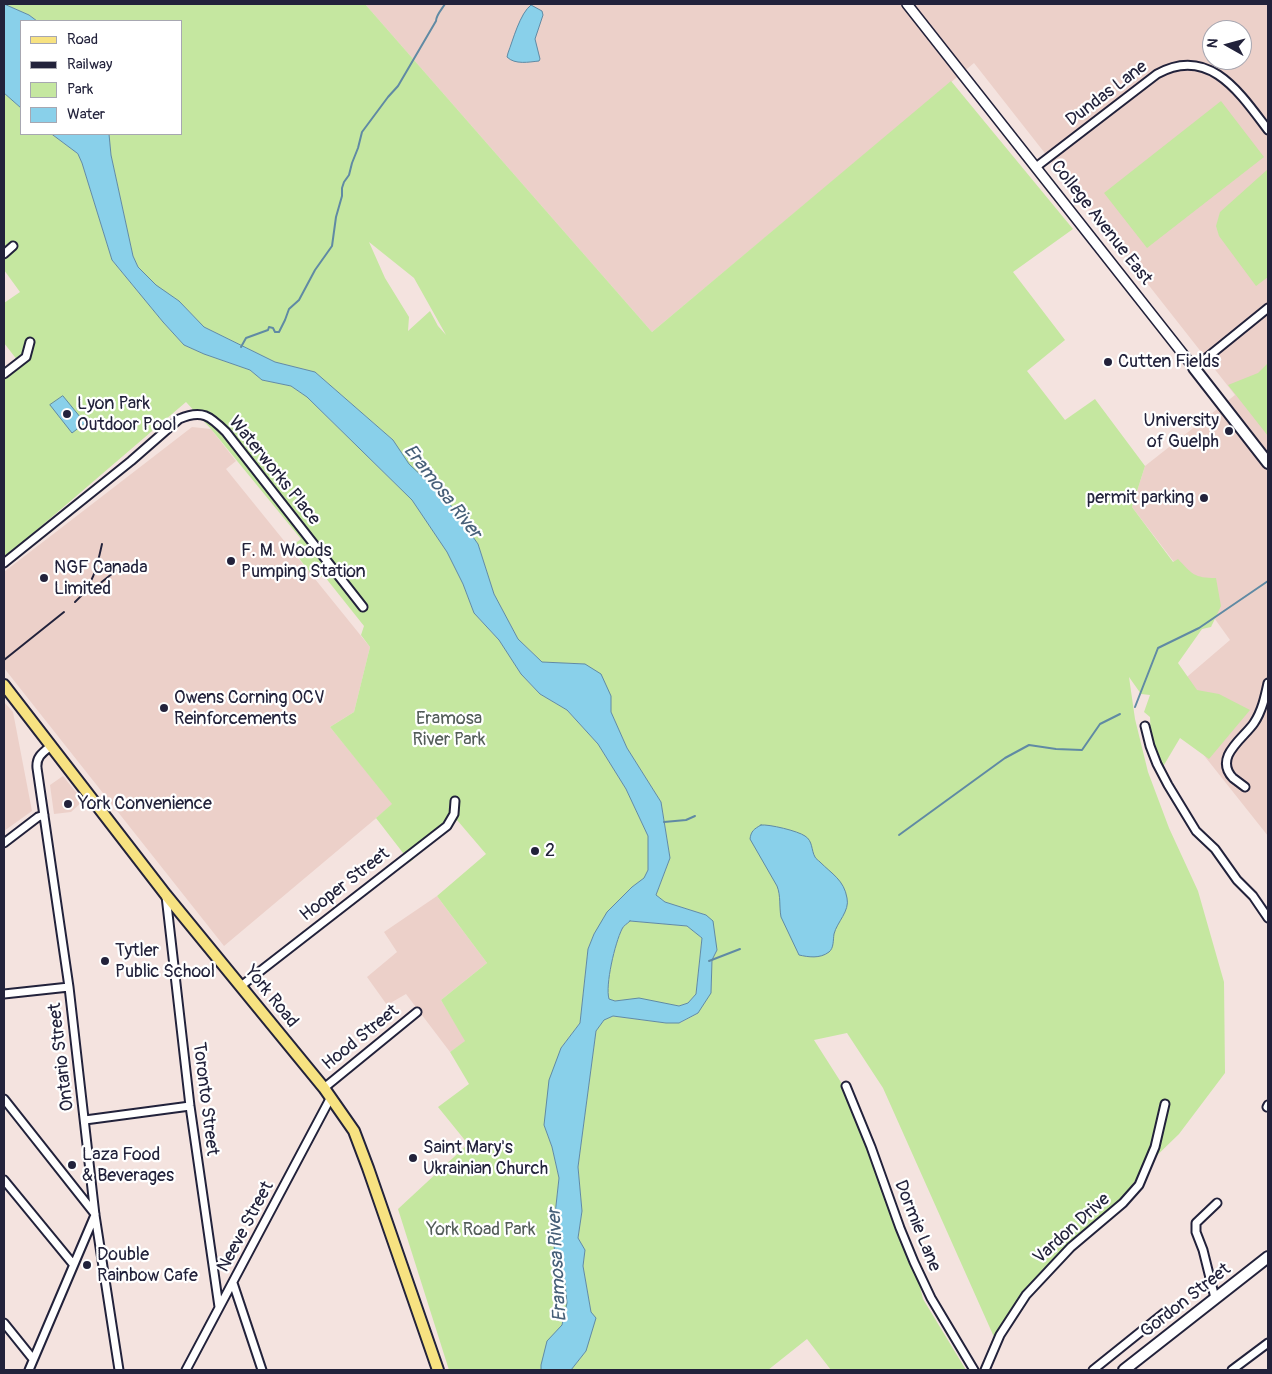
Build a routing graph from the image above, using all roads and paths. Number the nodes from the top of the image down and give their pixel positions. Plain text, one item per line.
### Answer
1 (907, 4) edge
2 (1268, 130) edge
3 (1036, 167) junction
4 (13, 246) dead end
5 (4, 254) edge
6 (1268, 308) edge
7 (30, 342) dead end
8 (1194, 368) junction
9 (4, 374) edge
10 (1268, 464) edge
11 (4, 563) edge
12 (363, 607) dead end
13 (1268, 683) edge
14 (4, 685) edge
15 (1144, 726) dead end
16 (51, 746) junction
17 (1245, 787) dead end
18 (455, 801) dead end
19 (44, 815) junction
20 (4, 843) edge
21 (166, 895) junction
22 (1268, 918) edge
23 (241, 986) junction
24 (69, 987) junction
25 (4, 994) edge
26 (417, 1012) dead end
27 (846, 1086) dead end
28 (324, 1088) junction
29 (331, 1097) junction
30 (4, 1099) edge
31 (1165, 1104) dead end
32 (190, 1106) junction
33 (85, 1120) junction
34 (4, 1180) edge
35 (1217, 1203) dead end
36 (95, 1215) junction
37 (1268, 1257) edge
38 (73, 1264) junction
39 (233, 1284) junction
40 (1216, 1298) junction
41 (219, 1307) junction
42 (1164, 1313) dead end
43 (4, 1323) edge
44 (1268, 1343) edge
45 (33, 1359) junction
46 (29, 1370) edge
47 (118, 1370) edge
48 (186, 1370) edge
49 (262, 1370) edge
50 (438, 1370) edge
51 (974, 1370) edge
52 (985, 1370) edge
53 (1092, 1370) edge
54 (1124, 1370) edge
55 (1232, 1370) edge

1 - 3 street, College Avenue East
2 - 3 street, Dundas Lane
3 - 8 street, College Avenue East
4 - 5 street
6 - 8 street
7 - 9 street
8 - 10 main road, College Avenue East
11 - 12 street, Waterworks Place
13 - 17 street
14 - 16 main road, York Road
15 - 22 street
16 - 19 street, Ontario Street
16 - 21 main road, York Road
18 - 23 street, Hooper Street
19 - 20 street
19 - 24 street, Ontario Street
21 - 23 main road, York Road
21 - 32 street, Toronto Street
23 - 28 main road, York Road
24 - 25 street
24 - 33 street, Ontario Street
26 - 28 street, Hood Street
27 - 51 street, Dormie Lane
28 - 29 main road, York Road
29 - 39 street, Neeve Street
29 - 50 main road, York Road
30 - 36 street
31 - 52 street, Vardon Drive
32 - 33 street
32 - 41 street, Toronto Street
33 - 36 street, Ontario Street
34 - 38 street
35 - 40 street
36 - 38 street
36 - 47 street, Ontario Street
37 - 40 main road, Gordon Street
38 - 45 street
39 - 41 street, Neeve Street
39 - 49 street
40 - 54 main road, Gordon Street
41 - 48 street, Neeve Street
42 - 53 street
43 - 45 street
44 - 55 street
45 - 46 street

